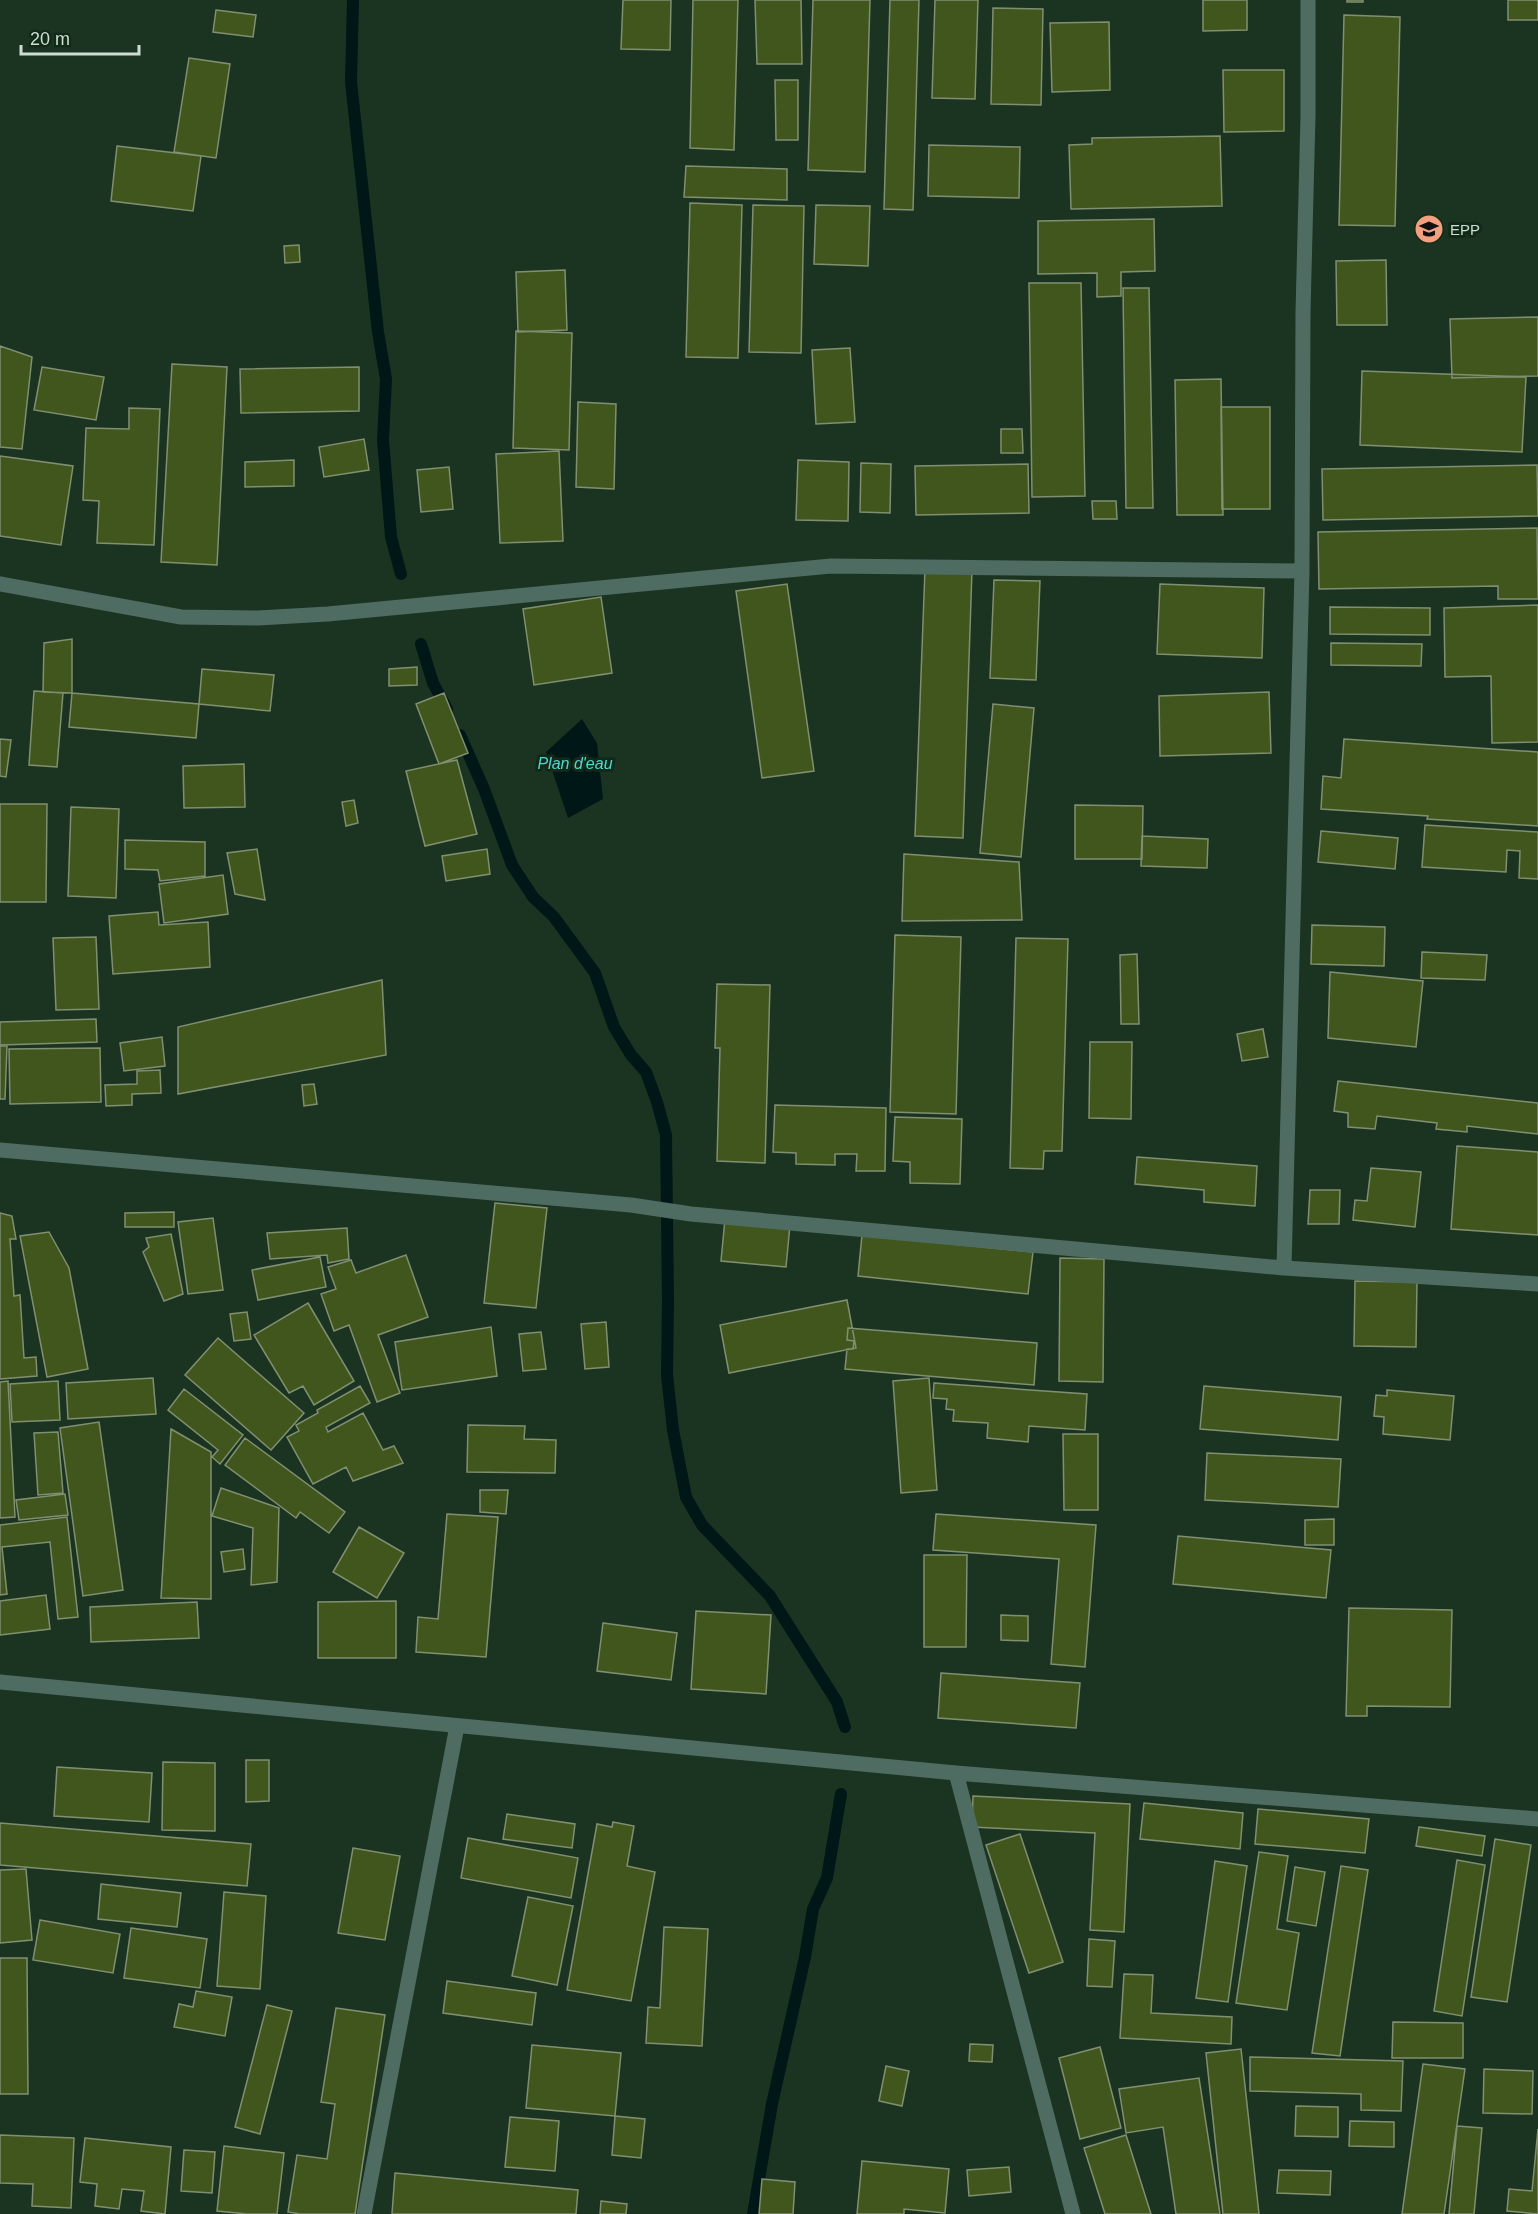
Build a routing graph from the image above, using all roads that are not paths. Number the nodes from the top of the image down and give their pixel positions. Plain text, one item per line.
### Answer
1 (1308, 0) edge
2 (1302, 571) junction
3 (0, 584) edge
4 (0, 1150) edge
5 (1284, 1268) junction
6 (1538, 1284) edge
7 (0, 1682) edge
8 (457, 1726) junction
9 (956, 1773) junction
10 (1538, 1819) edge
11 (364, 2214) edge
12 (1073, 2214) edge

1 - 2 street
2 - 3 street
2 - 5 street
4 - 5 street
5 - 6 street
7 - 8 street
8 - 9 street
8 - 11 street
9 - 10 street
9 - 12 street

